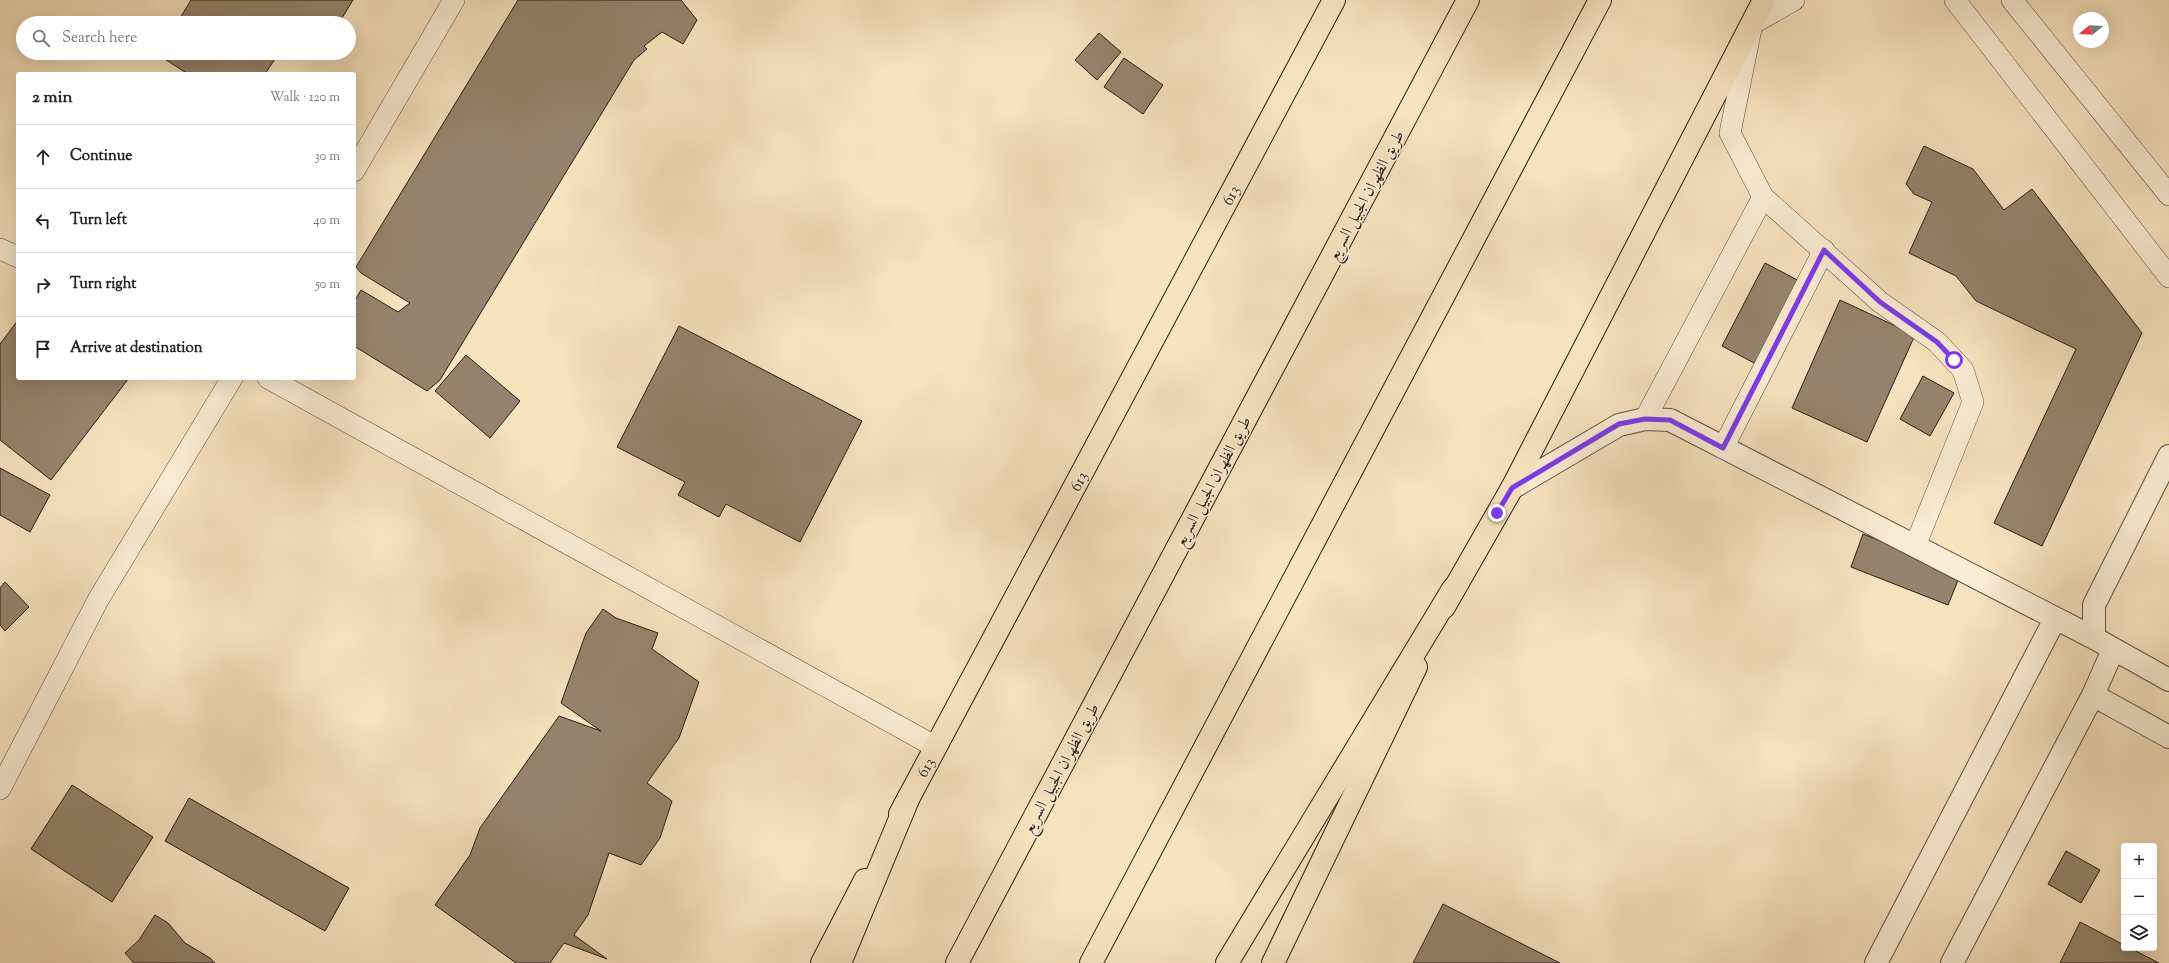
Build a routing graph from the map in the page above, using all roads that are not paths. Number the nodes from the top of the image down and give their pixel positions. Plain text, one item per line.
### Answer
1 (454, 0) edge
2 (1468, 0) edge
3 (1600, 0) edge
4 (1764, 0) edge
5 (1794, 0) edge
6 (1955, 0) edge
7 (2012, 0) edge
8 (1330, 4) edge
9 (1752, 24) junction
10 (356, 168) edge
11 (2169, 195) edge
12 (1763, 197) junction
13 (0, 249) edge
14 (1824, 250) junction
15 (16, 256) edge
16 (2169, 277) edge
17 (231, 380) edge
18 (272, 380) edge
19 (1645, 419) junction
20 (1723, 448) junction
21 (2169, 456) edge
22 (1512, 488) junction
23 (1915, 546) junction
24 (1453, 589) junction
25 (2055, 619) junction
26 (2094, 638) junction
27 (2113, 650) junction
28 (2169, 680) edge
29 (2093, 695) junction
30 (2169, 738) edge
31 (936, 747) junction
32 (0, 789) edge
33 (909, 797) junction
34 (822, 963) edge
35 (840, 963) edge
36 (957, 963) edge
37 (1091, 963) edge
38 (1227, 963) edge
39 (1273, 963) edge
40 (1876, 963) edge
41 (1952, 963) edge

1 - 10 lane
2 - 36 main road, طريق الظهران الجبيل السريع
3 - 37 main road
4 - 9 main road
5 - 9 lane
6 - 16 lane
7 - 11 lane
8 - 31 main road, 613
9 - 12 lane
9 - 22 main road
12 - 14 lane
12 - 19 lane
13 - 15 lane
14 - 20 lane
14 - 23 lane
17 - 32 lane
18 - 31 lane
19 - 20 street
19 - 22 street
20 - 23 street
21 - 26 street
22 - 24 main road
23 - 25 street
24 - 38 main road
24 - 39 main road
25 - 26 street
25 - 40 street
26 - 27 street
27 - 28 street
27 - 29 street
29 - 30 street
29 - 41 street
31 - 33 main road, 613
33 - 34 main road, 613
33 - 35 main road

